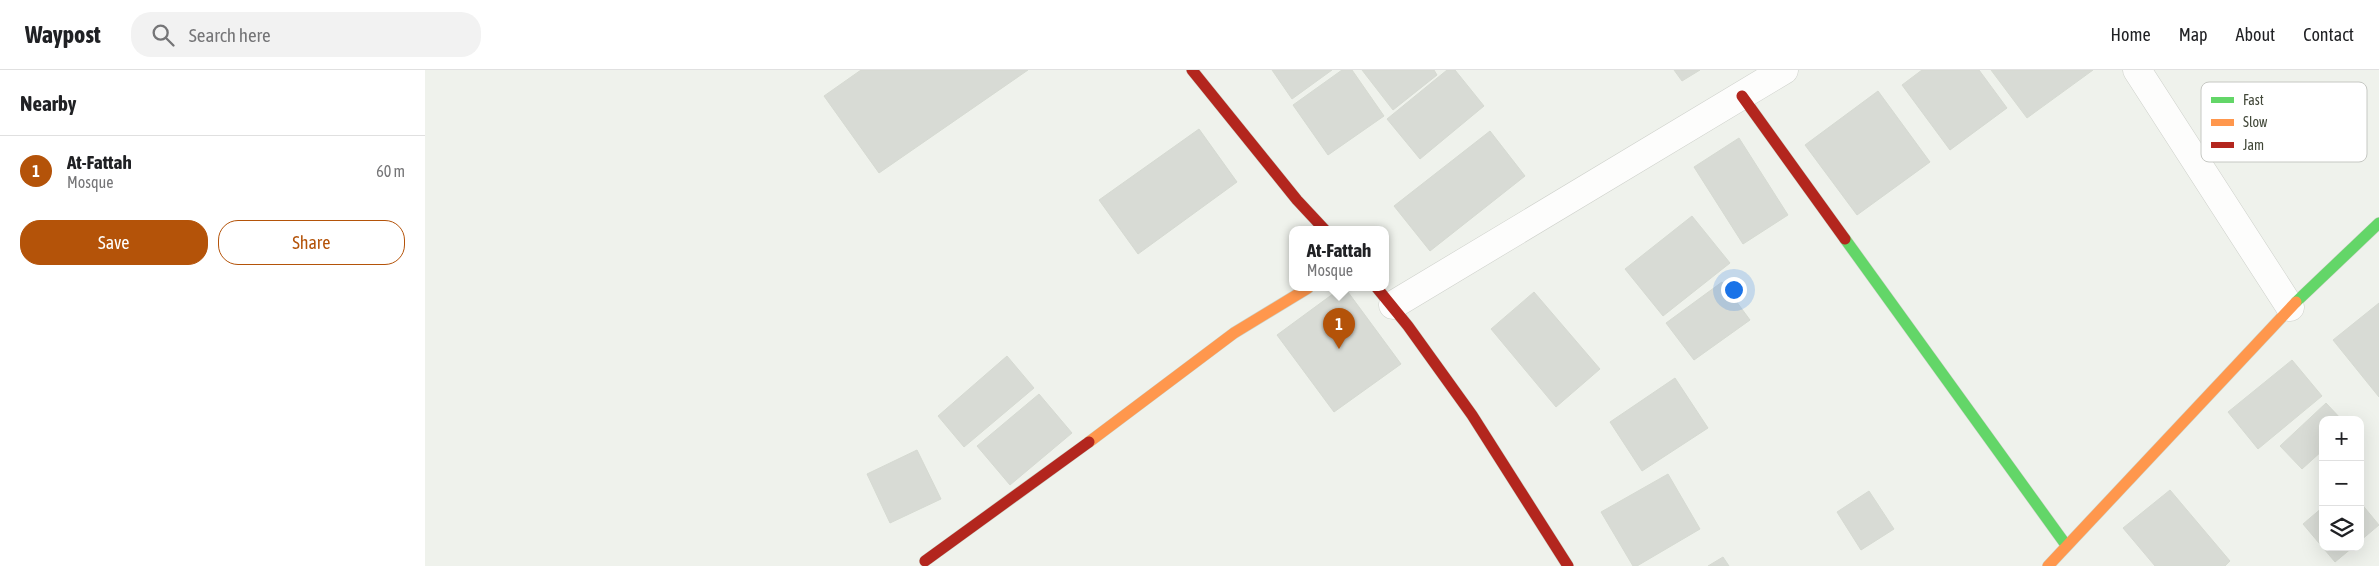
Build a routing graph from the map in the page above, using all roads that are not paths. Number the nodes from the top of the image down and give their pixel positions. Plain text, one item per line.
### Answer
1 (1192, 70) edge
2 (1785, 70) edge
3 (2137, 70) edge
4 (1742, 96) junction
5 (2379, 223) edge
6 (1321, 226) edge
7 (1303, 291) edge
8 (1385, 296) edge
9 (2290, 306) junction
10 (2066, 545) junction
11 (925, 561) dead end
12 (1568, 566) edge
13 (2048, 566) edge

1 - 6 street
2 - 4 street
3 - 9 street
4 - 8 street
4 - 10 street
5 - 9 street
7 - 11 street
8 - 12 street
9 - 10 street
10 - 13 street

